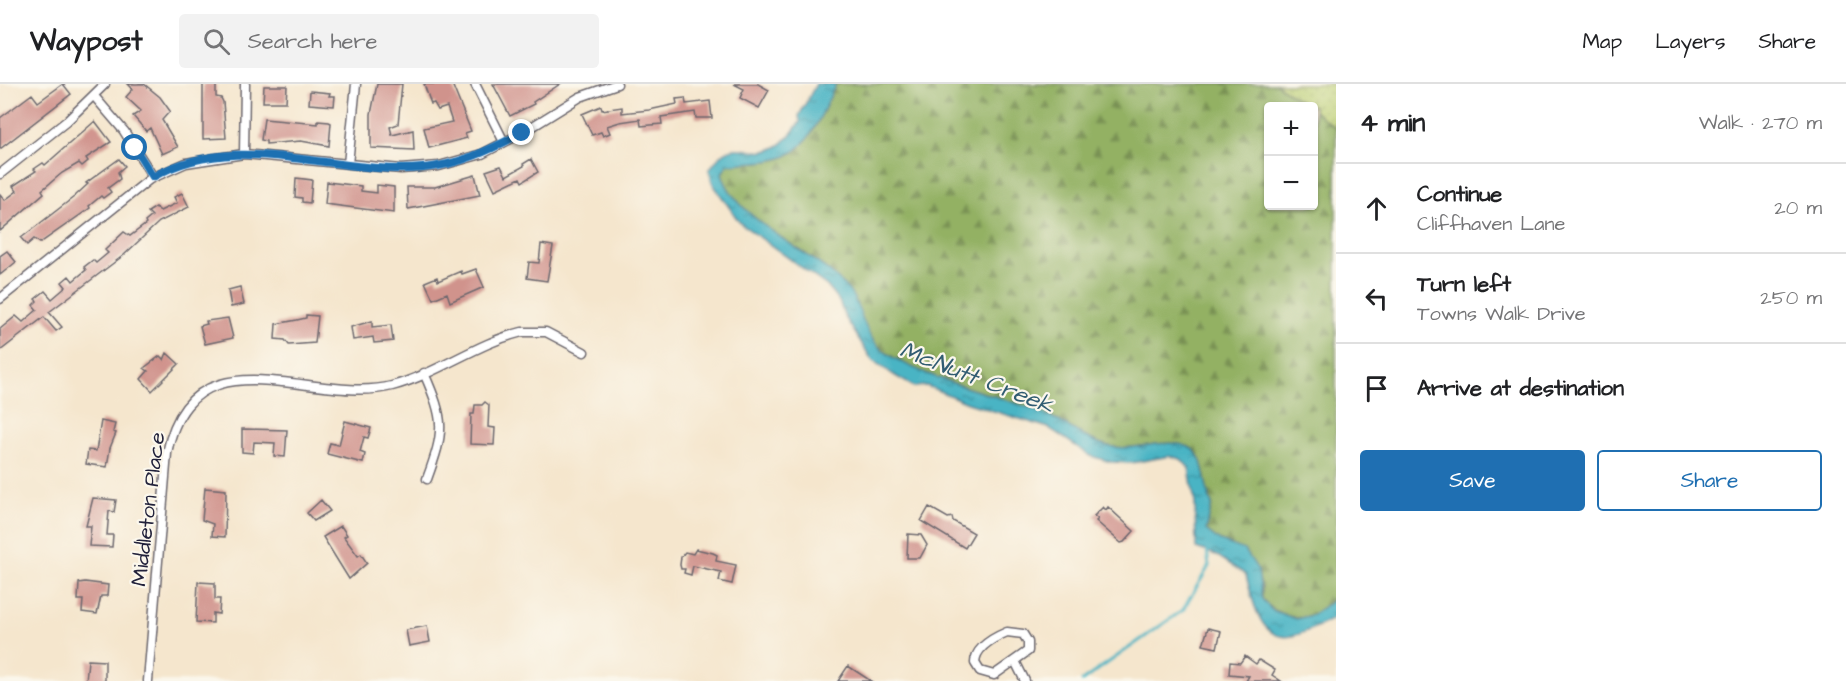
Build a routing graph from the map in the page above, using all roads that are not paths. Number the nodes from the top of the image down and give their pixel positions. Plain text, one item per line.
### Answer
1 (105, 84) edge
2 (245, 84) edge
3 (356, 84) edge
4 (475, 84) edge
5 (617, 84) edge
6 (94, 96) junction
7 (504, 142) junction
8 (244, 154) junction
9 (348, 164) junction
10 (0, 174) edge
11 (153, 177) junction
12 (0, 299) edge
13 (584, 352) dead end
14 (424, 373) junction
15 (427, 478) dead end
16 (1015, 661) junction
17 (148, 681) edge
18 (1025, 681) edge

1 - 6 street
2 - 8 street
3 - 9 street
4 - 7 street
5 - 7 street
6 - 10 street
6 - 11 street
7 - 9 street
8 - 9 street
8 - 11 street
11 - 12 street
13 - 14 street, Middleton Place
14 - 15 street
14 - 17 street, Middleton Place
16 - 16 street
16 - 18 street

